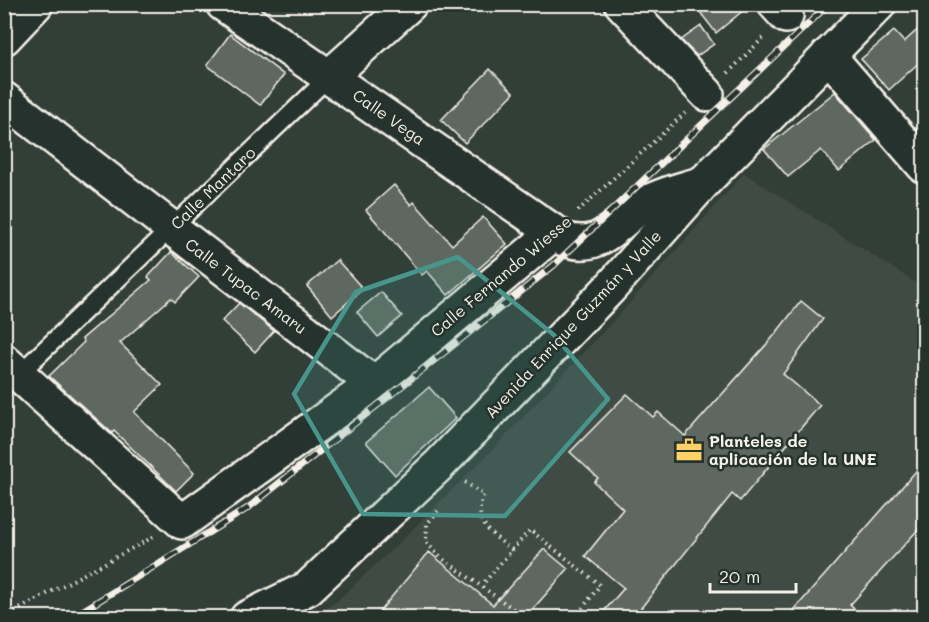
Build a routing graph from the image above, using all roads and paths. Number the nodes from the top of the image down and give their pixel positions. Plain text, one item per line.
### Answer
1 (36, 4) edge
2 (223, 4) edge
3 (410, 4) edge
4 (622, 4) edge
5 (879, 4) edge
6 (780, 10) edge
7 (4, 38) edge
8 (828, 55) junction
9 (330, 76) junction
10 (707, 94) junction
11 (4, 99) edge
12 (924, 166) edge
13 (703, 183) junction
14 (171, 228) junction
15 (555, 232) junction
16 (12, 368) edge
17 (374, 384) junction
18 (454, 478) junction
19 (442, 507) dead end
20 (182, 522) junction
21 (512, 550) junction
22 (482, 585) junction
23 (4, 617) edge
24 (247, 618) edge
25 (526, 618) edge
26 (575, 618) edge

1 - 7 street
2 - 9 street, Calle Vega
3 - 9 street, Calle Mantaro
4 - 10 street
5 - 8 street, Avenida Enrique Guzmán y Valle
6 - 10 path, Calle Fernando Wiesse
8 - 12 street
8 - 13 street, Avenida Enrique Guzmán y Valle
9 - 14 lane, Calle Mantaro
9 - 15 street, Calle Vega
10 - 15 path, Calle Fernando Wiesse
11 - 14 street, Calle Tupac Amaru
13 - 15 street, Calle Vega
13 - 18 street, Avenida Enrique Guzmán y Valle
14 - 16 lane, Calle Mantaro
14 - 17 street, Calle Tupac Amaru
15 - 17 street, Calle Fernando Wiesse
16 - 20 street
17 - 20 street, Calle Fernando Wiesse
18 - 21 path
18 - 24 street, Avenida Enrique Guzmán y Valle
19 - 22 path
20 - 23 path
21 - 22 path
21 - 26 path
22 - 25 path

